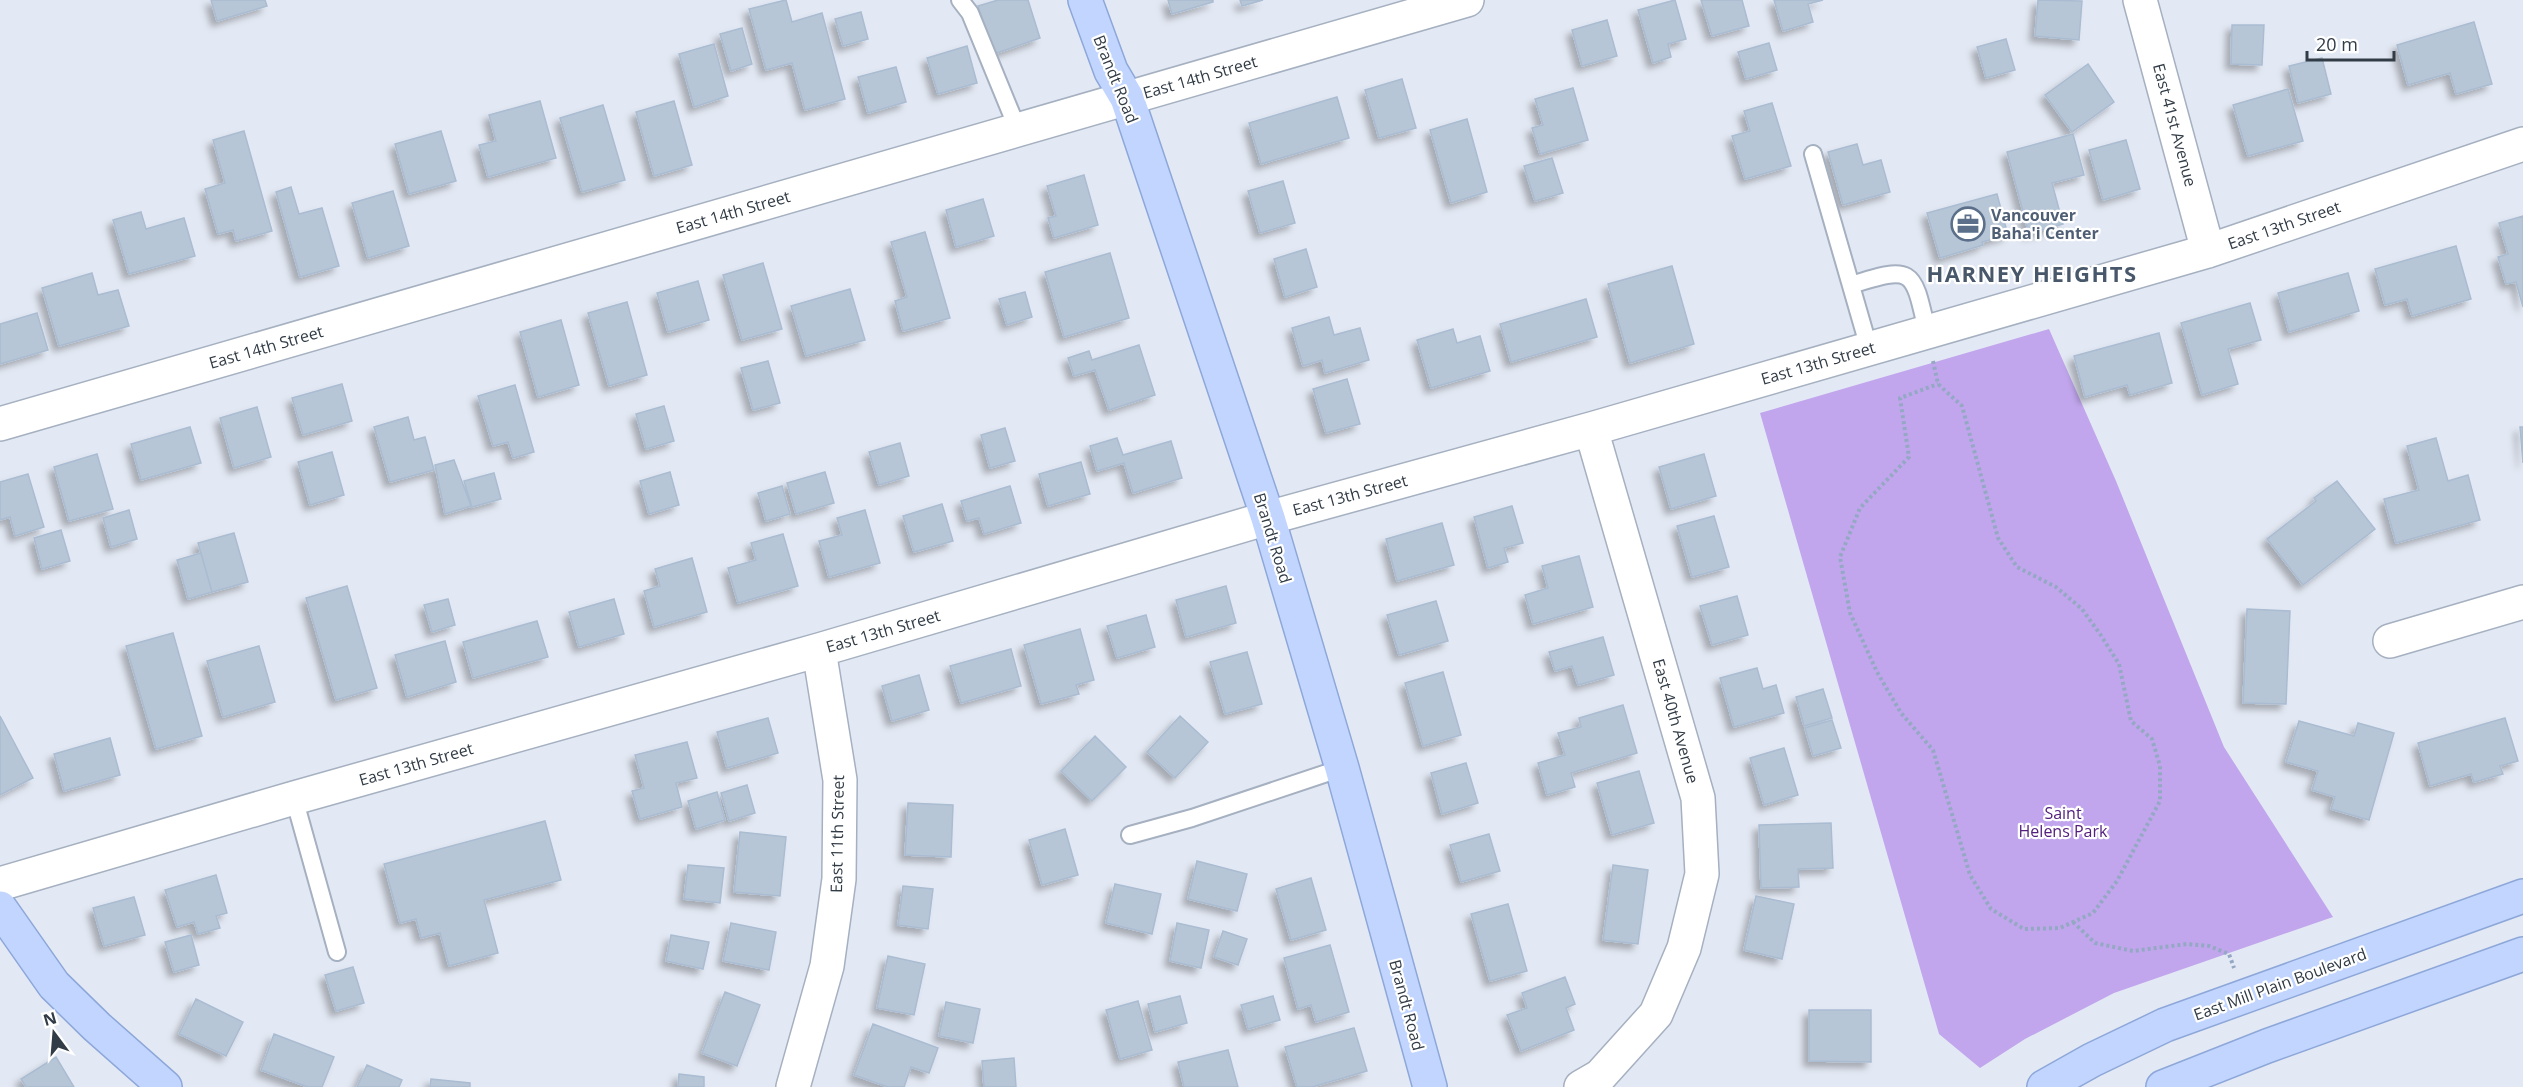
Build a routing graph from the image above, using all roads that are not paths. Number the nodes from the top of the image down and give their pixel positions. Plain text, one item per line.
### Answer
1 (960, 0) edge
2 (1085, 0) edge
3 (1467, 0) edge
4 (2140, 0) edge
5 (1127, 98) junction
6 (1018, 130) junction
7 (2523, 144) edge
8 (1813, 154) dead end
9 (2208, 251) junction
10 (1851, 285) junction
11 (1927, 331) junction
12 (1869, 348) junction
13 (0, 424) edge
14 (1591, 429) junction
15 (1268, 518) junction
16 (2523, 602) edge
17 (2390, 641) dead end
18 (819, 650) junction
19 (1342, 768) junction
20 (294, 798) junction
21 (1130, 836) dead end
22 (0, 884) edge
23 (2523, 896) edge
24 (0, 908) edge
25 (337, 952) dead end
26 (2523, 954) edge
27 (162, 1086) edge
28 (793, 1087) edge
29 (1430, 1087) edge
30 (1581, 1087) edge
31 (2044, 1087) edge
32 (2163, 1087) edge

1 - 6 lane
2 - 5 street, Brandt Road
3 - 5 street, East 14th Street
4 - 9 street, East 41st Avenue
5 - 6 street, East 14th Street
5 - 15 street, Brandt Road
6 - 13 street, East 14th Street
7 - 9 street, East 13th Street
8 - 10 lane
9 - 11 street, East 13th Street
10 - 11 lane
10 - 12 lane
11 - 12 street, East 13th Street
12 - 14 street, East 13th Street
14 - 15 street, East 13th Street
14 - 30 street, East 40th Avenue
15 - 18 street, East 13th Street
15 - 19 street, Brandt Road
16 - 17 street
18 - 20 street, East 13th Street
18 - 28 street, East 11th Street
19 - 21 lane
19 - 29 street, Brandt Road
20 - 22 street, East 13th Street
20 - 25 lane
23 - 31 street, East Mill Plain Boulevard
24 - 27 street
26 - 32 street

